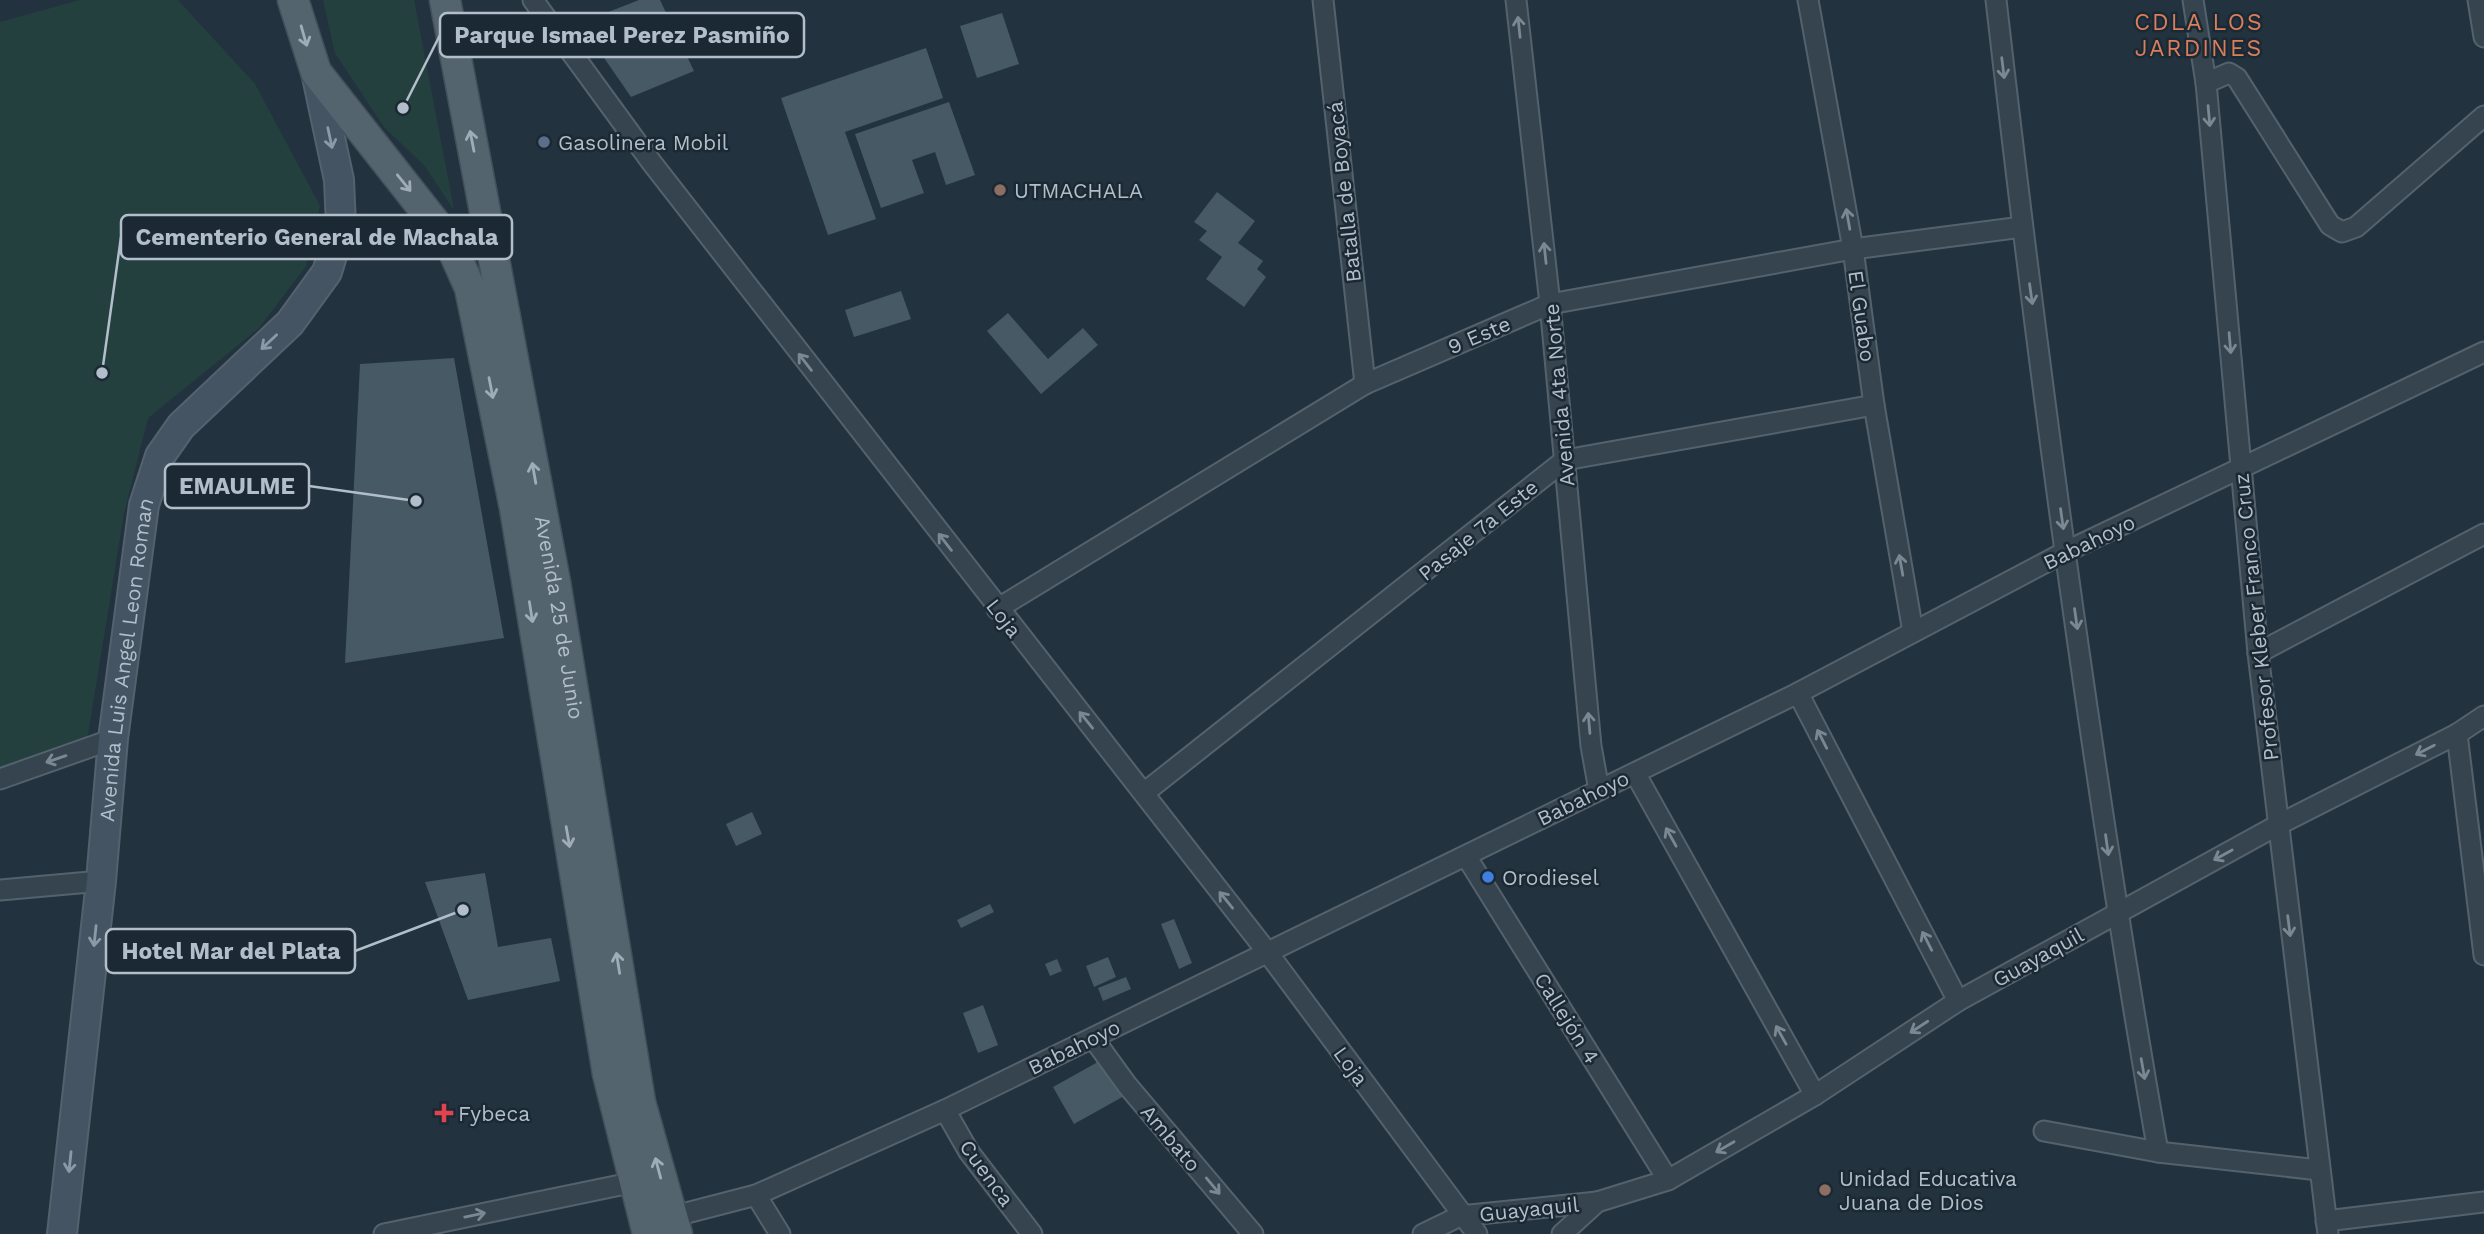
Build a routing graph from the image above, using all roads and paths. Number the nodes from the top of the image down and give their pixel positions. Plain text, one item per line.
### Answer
1 (293, 0) edge
2 (445, 0) edge
3 (533, 0) edge
4 (1323, 0) edge
5 (1516, 0) edge
6 (1808, 0) edge
7 (1996, 0) edge
8 (2193, 0) edge
9 (2477, 0) edge
10 (2484, 37) edge
11 (316, 72) junction
12 (2206, 83) junction
13 (2484, 116) edge
14 (2022, 227) junction
15 (1853, 249) junction
16 (1550, 304) junction
17 (2484, 352) edge
18 (1366, 384) junction
19 (1874, 405) junction
20 (1565, 460) junction
21 (2241, 468) junction
22 (2484, 534) edge
23 (2067, 551) junction
24 (997, 609) junction
25 (1913, 632) junction
26 (2258, 653) junction
27 (1798, 693) junction
28 (2484, 716) edge
29 (2457, 734) junction
30 (113, 739) junction
31 (1635, 773) junction
32 (0, 779) edge
33 (1599, 790) junction
34 (1144, 793) junction
35 (2276, 826) junction
36 (1466, 856) junction
37 (101, 881) junction
38 (0, 890) edge
39 (2116, 913) junction
40 (1268, 953) junction
41 (2484, 955) edge
42 (1958, 1002) junction
43 (1093, 1038) junction
44 (1815, 1095) junction
45 (945, 1110) junction
46 (2044, 1131) dead end
47 (2158, 1152) junction
48 (2319, 1170) junction
49 (1668, 1180) junction
50 (635, 1182) junction
51 (756, 1195) junction
52 (1597, 1202) junction
53 (2484, 1202) edge
54 (1460, 1216) junction
55 (2327, 1227) edge
56 (665, 1228) edge
57 (62, 1234) edge
58 (384, 1234) edge
59 (780, 1234) edge
60 (1032, 1234) edge
61 (1253, 1234) edge
62 (1423, 1234) edge
63 (1477, 1234) edge
64 (1562, 1234) edge

1 -> 11 main road
56 -> 2 main road, Avenida 25 de Junio
24 -> 3 street, Loja
4 - 18 street, Batalla de Boyacá
16 -> 5 street, Avenida 4ta Norte
15 -> 6 street, El Guabo
7 -> 14 street
8 - 12 street, Profesor Kleber Franco Cruz
9 - 10 street
11 -> 30 main road, Avenida Luis Angel Leon Roman
11 -> 50 main road, Avenida 25 de Junio
12 - 13 street
12 -> 21 street, Profesor Kleber Franco Cruz
14 - 15 street, 9 Este
14 -> 23 street
15 - 16 street, 9 Este
15 - 19 street, El Guabo
16 - 18 street, 9 Este
16 - 20 street, Avenida 4ta Norte
17 - 21 street, Babahoyo
18 - 24 street, 9 Este
19 - 20 street, Pasaje 7a Este
25 -> 19 street, El Guabo
33 -> 20 street, Avenida 4ta Norte
20 - 34 street, Pasaje 7a Este
21 - 23 street, Babahoyo
21 - 26 street, Profesor Kleber Franco Cruz
22 - 26 street
23 - 25 street, Babahoyo
23 -> 39 street
34 -> 24 street, Loja
25 - 27 street, Babahoyo
26 - 35 street, Profesor Kleber Franco Cruz
27 - 31 street, Babahoyo
42 -> 27 street
28 - 29 street, Guayaquil
29 -> 35 street, Guayaquil
29 - 41 street
30 -> 32 street
30 - 37 main road, Avenida Luis Angel Leon Roman
31 - 33 street, Babahoyo
44 -> 31 street
33 - 36 street, Babahoyo
40 -> 34 street, Loja
35 -> 39 street, Guayaquil
35 -> 48 street, Profesor Kleber Franco Cruz
36 - 40 street, Babahoyo
36 - 49 street, Callejón 4
37 - 38 street
37 -> 57 main road, Avenida Luis Angel Leon Roman
39 - 42 street, Guayaquil
39 -> 47 street
40 - 43 street, Babahoyo
40 - 54 street, Loja
42 -> 44 street, Guayaquil
43 - 45 street, Babahoyo
43 -> 61 street, Ambato
44 -> 49 street, Guayaquil
45 - 51 street, Babahoyo
45 - 60 street, Cuenca
46 - 47 street
47 - 48 street
48 - 55 street, Profesor Kleber Franco Cruz
49 - 52 street, Guayaquil
50 - 56 main road, Avenida 25 de Junio
58 -> 50 street
51 - 56 street, Babahoyo
51 - 59 street
52 - 54 street, Guayaquil
52 - 64 street, Guayaquil
53 - 55 street
54 - 62 street, Guayaquil
54 - 63 street, Loja

